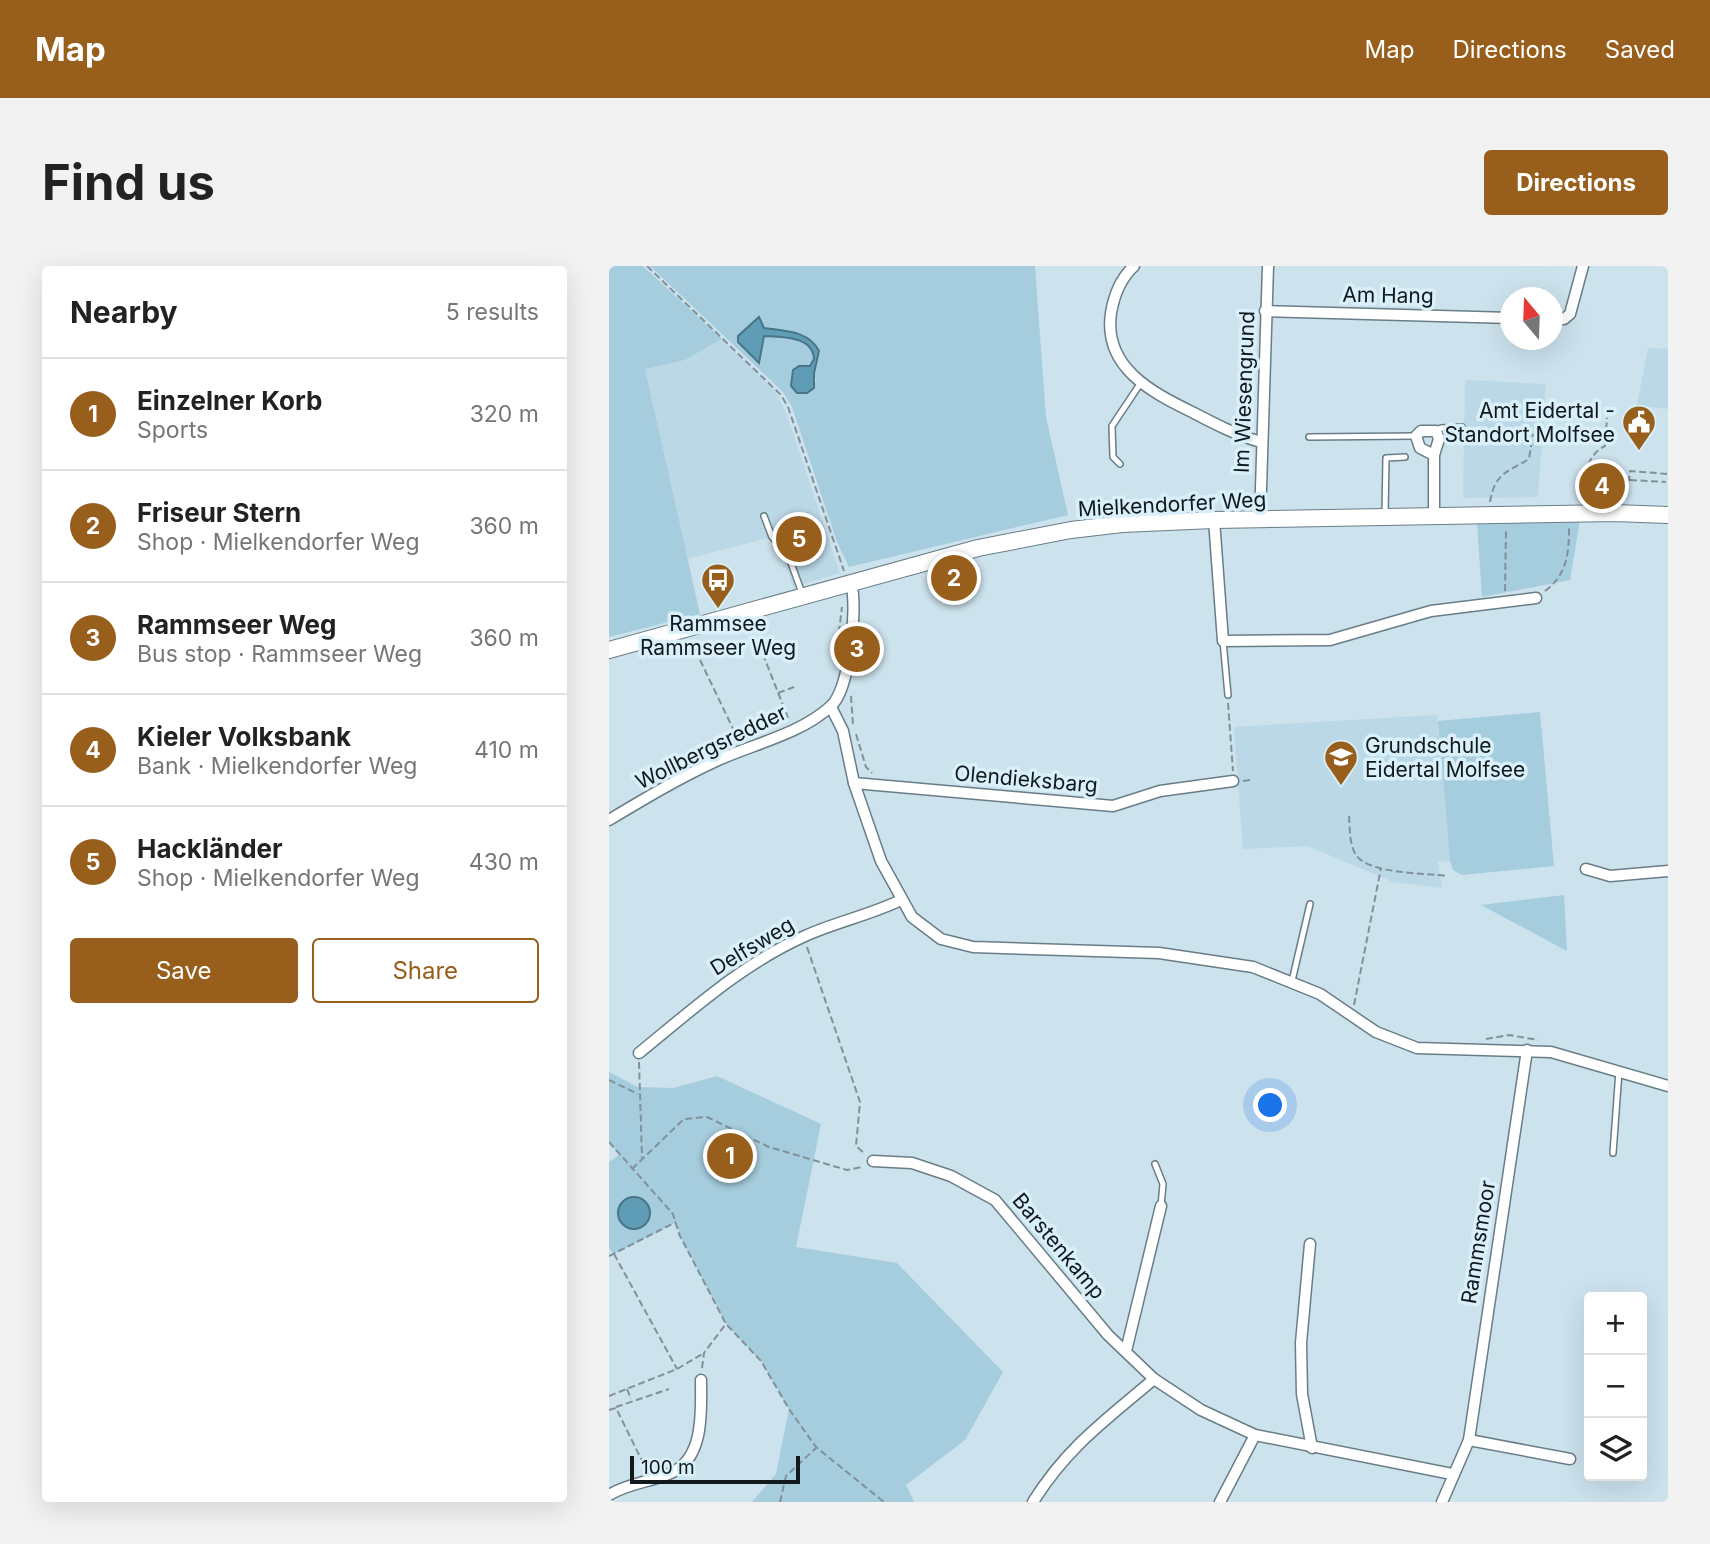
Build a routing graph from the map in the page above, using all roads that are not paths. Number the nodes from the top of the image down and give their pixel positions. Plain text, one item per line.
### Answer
1 (1134, 266) edge
2 (1268, 266) edge
3 (1583, 266) edge
4 (1265, 311) junction
5 (1500, 318) edge
6 (1563, 319) edge
7 (1140, 384) junction
8 (1462, 427) dead end
9 (1436, 431) junction
10 (1416, 436) junction
11 (1309, 437) dead end
12 (1261, 442) junction
13 (1434, 455) junction
14 (1405, 457) dead end
15 (1120, 464) dead end
16 (1668, 515) edge
17 (764, 516) dead end
18 (1434, 517) junction
19 (1385, 518) junction
20 (1214, 520) junction
21 (1259, 520) junction
22 (851, 583) junction
23 (803, 596) junction
24 (1536, 598) road end
25 (1223, 641) junction
26 (609, 650) edge
27 (1228, 695) road end
28 (831, 707) junction
29 (1233, 781) road end
30 (854, 783) junction
31 (609, 820) edge
32 (1586, 869) dead end
33 (1668, 871) edge
34 (901, 900) junction
35 (1310, 904) dead end
36 (1292, 981) junction
37 (1527, 1050) junction
38 (639, 1053) road end
39 (1619, 1071) junction
40 (1668, 1086) edge
41 (1613, 1153) dead end
42 (873, 1161) road end
43 (1155, 1164) dead end
44 (1161, 1206) joint
45 (1310, 1244) dead end
46 (1126, 1351) junction
47 (1154, 1379) junction
48 (701, 1380) road end
49 (1255, 1435) junction
50 (1469, 1440) junction
51 (1312, 1448) junction
52 (1570, 1459) dead end
53 (1452, 1474) junction
54 (609, 1494) edge
55 (1033, 1502) edge
56 (1220, 1502) edge
57 (1443, 1502) edge

1 - 7 street
2 - 4 street, Im Wiesengrund
3 - 6 street
4 - 5 street, Am Hang
4 - 12 street, Im Wiesengrund
7 - 12 street
7 - 15 lane
8 - 9 lane
9 - 10 street
9 - 13 street
10 - 11 lane
10 - 13 street
12 - 21 street, Im Wiesengrund
13 - 18 street
14 - 19 lane
16 - 18 street, Mielkendorfer Weg
17 - 23 lane
18 - 19 street, Mielkendorfer Weg
19 - 21 street, Mielkendorfer Weg
20 - 21 street, Mielkendorfer Weg
20 - 22 street, Mielkendorfer Weg
20 - 25 street
22 - 23 street, Mielkendorfer Weg
22 - 28 street
23 - 26 street, Mielkendorfer Weg
24 - 25 street
25 - 27 lane
28 - 30 street
28 - 31 street, Wollbergsredder
29 - 30 street, Olendieksbarg
30 - 34 street
32 - 33 street
34 - 36 street
34 - 38 street, Delfsweg
35 - 36 lane
36 - 37 street
37 - 39 street
37 - 50 street, Rammsmoor
39 - 40 street
39 - 41 lane
42 - 46 street, Barstenkamp
43 - 44 lane
44 - 46 street, Barstenkamp
45 - 51 street
46 - 47 street, Barstenkamp
47 - 49 street, Barstenkamp
47 - 55 street
48 - 54 street
49 - 51 street, Barstenkamp
49 - 56 street
50 - 52 street
50 - 53 street, Rammsmoor
51 - 53 street, Barstenkamp
53 - 57 street, Rammsmoor

